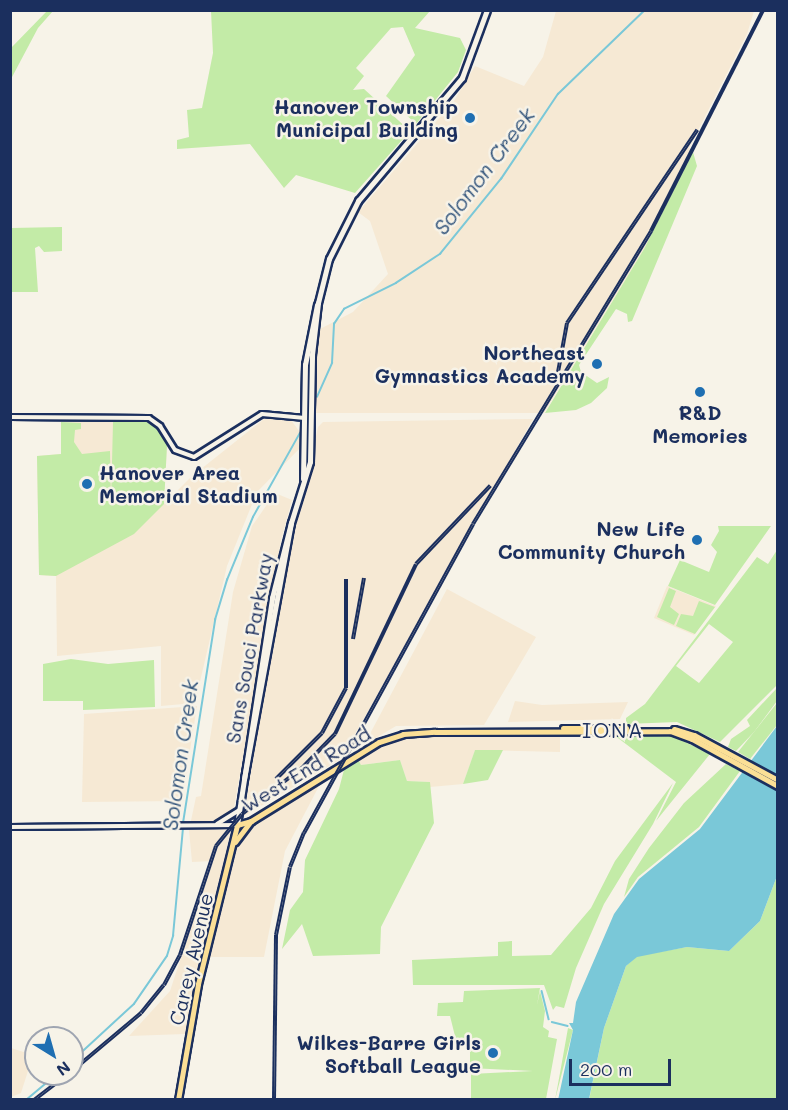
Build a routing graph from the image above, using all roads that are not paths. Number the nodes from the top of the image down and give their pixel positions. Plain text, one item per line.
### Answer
1 (487, 10) edge
2 (10, 417) edge
3 (308, 418) junction
4 (719, 751) junction
5 (777, 780) edge
6 (777, 786) edge
7 (239, 810) junction
8 (250, 821) junction
9 (215, 825) junction
10 (237, 825) junction
11 (10, 826) edge
12 (230, 852) junction
13 (178, 1100) edge

1 - 3 main road, Sans Souci Parkway
2 - 3 street
3 - 7 main road, Sans Souci Parkway
4 - 5 main road
4 - 6 main road
4 - 8 main road, West End Road
7 - 9 street
7 - 10 main road, Sans Souci Parkway
8 - 10 main road, West End Road
8 - 12 main road
9 - 10 street
9 - 11 street
10 - 12 main road, Carey Avenue
12 - 13 main road, Carey Avenue

